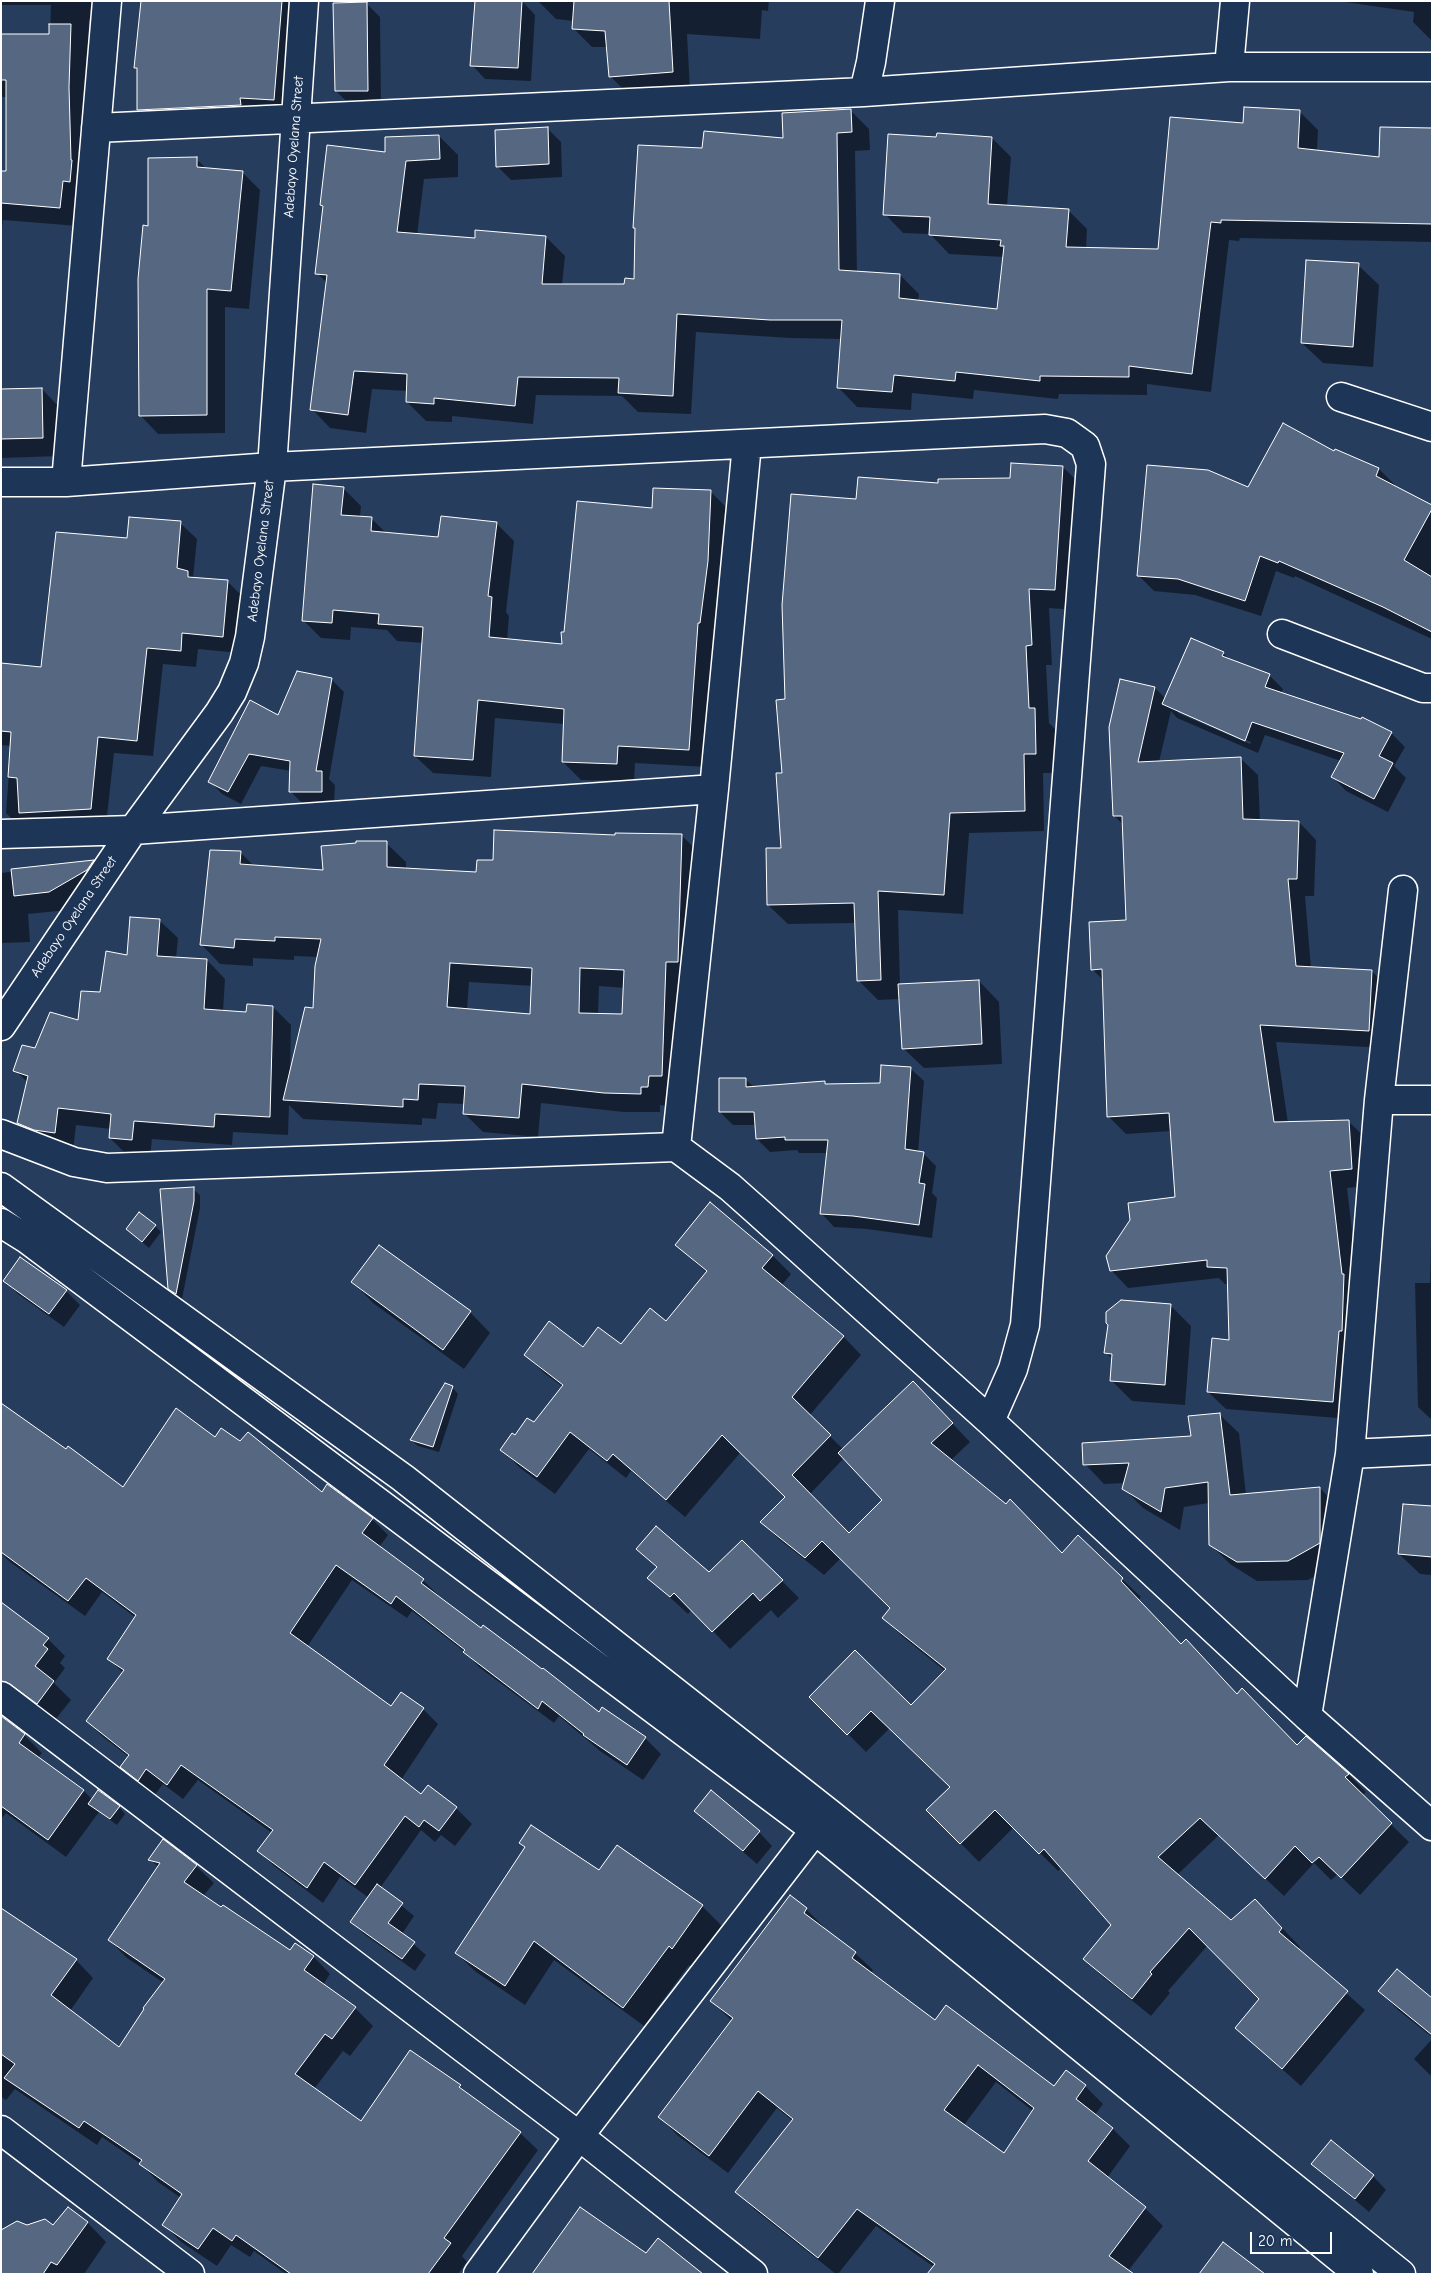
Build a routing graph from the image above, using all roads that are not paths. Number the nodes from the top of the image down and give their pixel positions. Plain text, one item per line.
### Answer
1 (107, 1) edge
2 (304, 1) edge
3 (880, 1) edge
4 (1235, 1) edge
5 (1229, 66) junction
6 (1432, 67) edge
7 (864, 92) junction
8 (296, 118) junction
9 (96, 128) junction
10 (1341, 397) dead end
11 (1432, 426) edge
12 (747, 444) junction
13 (272, 467) junction
14 (1, 482) edge
15 (66, 482) junction
16 (1282, 634) dead end
17 (1432, 688) edge
18 (714, 789) junction
19 (133, 830) junction
20 (1, 834) edge
21 (1403, 890) dead end
22 (1, 1026) edge
23 (1379, 1100) junction
24 (1432, 1100) edge
25 (1, 1134) edge
26 (676, 1147) junction
27 (1, 1188) edge
28 (1, 1223) edge
29 (990, 1422) junction
30 (1432, 1450) edge
31 (1350, 1454) junction
32 (519, 1570) junction
33 (500, 1594) junction
34 (1, 1696) edge
35 (1307, 1716) junction
36 (1432, 1826) edge
37 (815, 1830) junction
38 (1, 2130) edge
39 (579, 2136) junction
40 (190, 2274) edge
41 (478, 2274) edge
42 (752, 2274) edge
43 (1359, 2274) edge
44 (1401, 2274) edge

1 - 9 street
2 - 8 street, Adebayo Oyelana Street
3 - 7 street
4 - 5 street
5 - 6 street
5 - 7 street
7 - 8 street
8 - 9 street
8 - 13 street, Adebayo Oyelana Street
9 - 15 street
10 - 11 street
12 - 13 street
12 - 18 street
12 - 29 street
13 - 15 street
13 - 19 street, Adebayo Oyelana Street
14 - 15 street
16 - 17 street
18 - 19 street
18 - 26 street
19 - 20 street
19 - 22 street, Adebayo Oyelana Street
21 - 23 street
23 - 24 street
23 - 31 street
25 - 26 street
26 - 29 street
27 - 32 street
28 - 33 street
29 - 35 street
30 - 31 street
31 - 35 street
32 - 33 street
32 - 44 street
33 - 37 street
34 - 39 street
35 - 36 street
37 - 39 street
37 - 43 street
38 - 40 street
39 - 41 street
39 - 42 street

